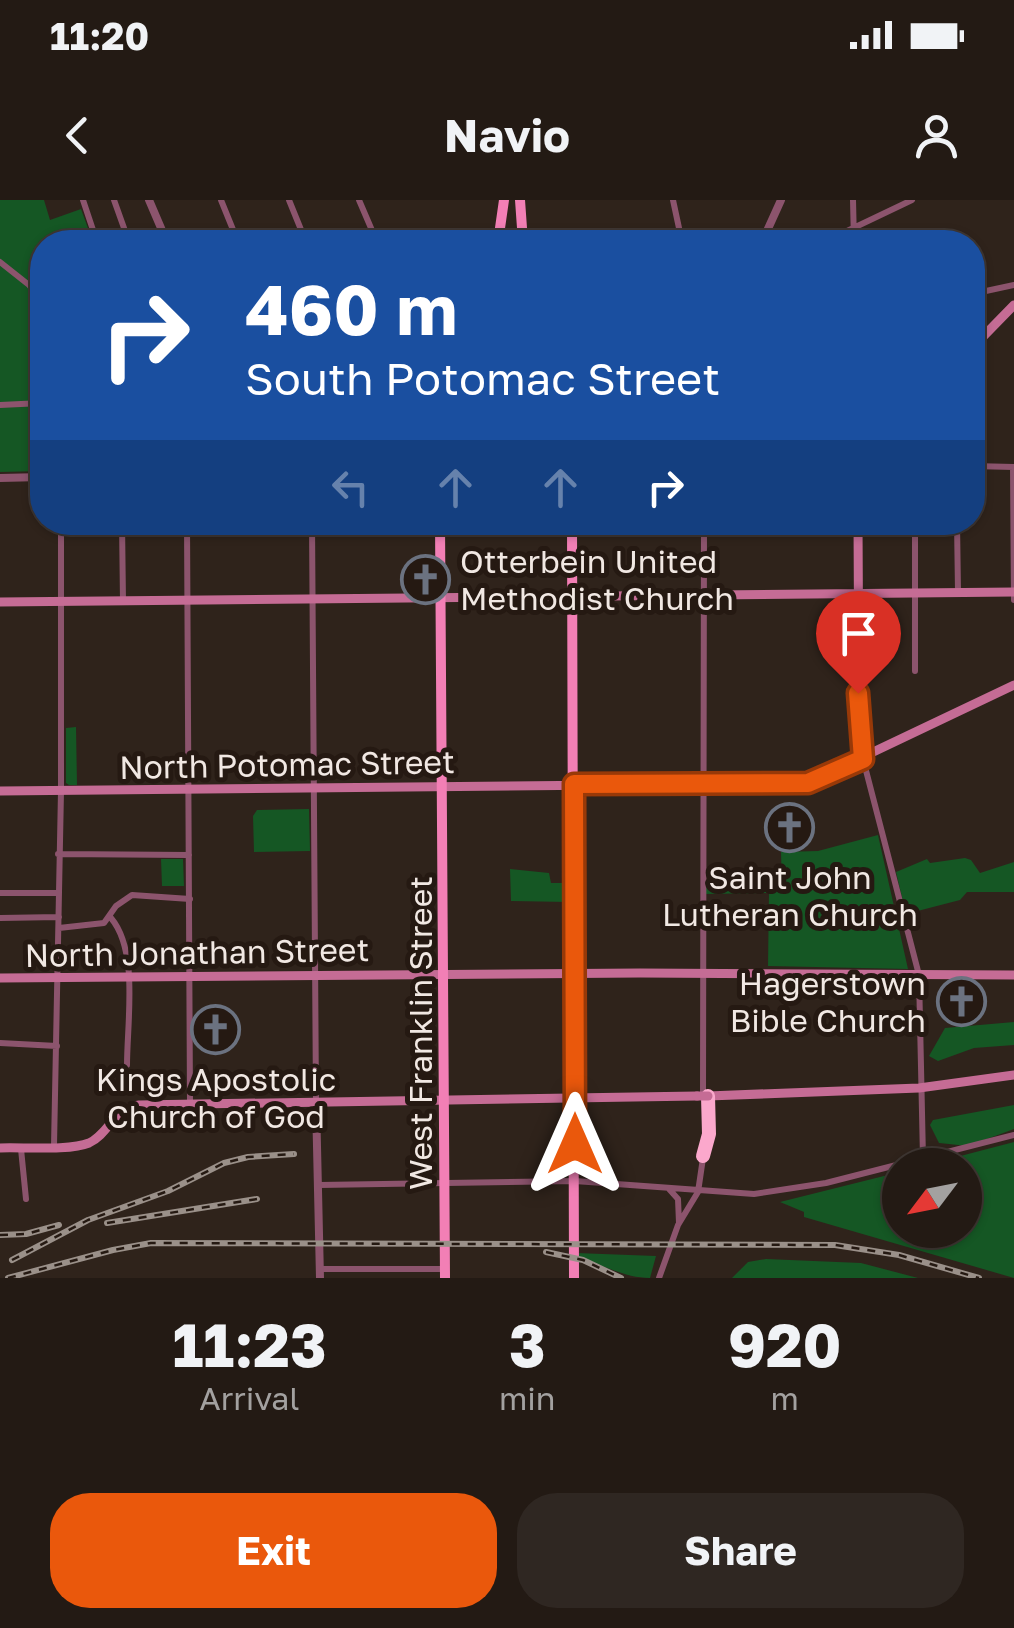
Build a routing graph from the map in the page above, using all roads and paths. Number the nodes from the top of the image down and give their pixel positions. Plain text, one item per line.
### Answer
1 (83, 200) edge
2 (114, 200) edge
3 (149, 200) edge
4 (221, 200) edge
5 (289, 200) edge
6 (360, 200) edge
7 (504, 200) edge
8 (520, 200) edge
9 (673, 200) edge
10 (781, 200) edge
11 (853, 200) edge
12 (912, 200) edge
13 (854, 228) junction
14 (93, 230) edge
15 (125, 230) edge
16 (162, 230) edge
17 (233, 230) edge
18 (301, 230) edge
19 (372, 230) edge
20 (500, 230) edge
21 (522, 230) edge
22 (679, 230) edge
23 (767, 230) edge
24 (850, 230) edge
25 (0, 262) edge
26 (30, 286) edge
27 (1014, 286) edge
28 (985, 292) edge
29 (1014, 305) edge
30 (985, 335) edge
31 (30, 404) edge
32 (0, 405) edge
33 (985, 466) edge
34 (1014, 467) edge
35 (0, 478) edge
36 (30, 478) edge
37 (60, 535) edge
38 (122, 535) edge
39 (186, 535) edge
40 (312, 535) edge
41 (440, 535) edge
42 (572, 535) edge
43 (704, 535) edge
44 (858, 535) edge
45 (915, 535) edge
46 (957, 535) edge
47 (914, 594) junction
48 (958, 594) junction
49 (858, 595) junction
50 (1014, 595) edge
51 (705, 596) junction
52 (572, 598) junction
53 (442, 600) junction
54 (313, 601) junction
55 (0, 602) edge
56 (61, 602) junction
57 (186, 602) junction
58 (123, 603) junction
59 (914, 671) dead end
60 (1014, 686) edge
61 (863, 759) junction
62 (574, 784) junction
63 (702, 784) junction
64 (444, 787) junction
65 (315, 789) junction
66 (0, 790) edge
67 (61, 790) junction
68 (189, 790) junction
69 (58, 854) junction
70 (189, 855) junction
71 (0, 893) edge
72 (58, 893) junction
73 (190, 899) junction
74 (59, 917) junction
75 (0, 918) edge
76 (110, 918) junction
77 (59, 928) junction
78 (574, 974) junction
79 (702, 974) junction
80 (444, 975) junction
81 (919, 975) junction
82 (1014, 975) edge
83 (316, 976) junction
84 (190, 977) junction
85 (0, 978) edge
86 (58, 978) junction
87 (128, 978) junction
88 (0, 1043) edge
89 (57, 1046) junction
90 (127, 1065) dead end
91 (1014, 1075) edge
92 (919, 1088) junction
93 (702, 1096) junction
94 (575, 1100) junction
95 (316, 1102) junction
96 (445, 1102) junction
97 (190, 1104) junction
98 (1014, 1135) edge
99 (54, 1146) junction
100 (21, 1147) junction
101 (0, 1148) edge
102 (922, 1148) edge
103 (963, 1148) edge
104 (703, 1156) junction
105 (882, 1168) edge
106 (574, 1181) junction
107 (445, 1183) junction
108 (319, 1185) junction
109 (668, 1188) junction
110 (698, 1192) junction
111 (26, 1199) dead end
112 (678, 1225) junction
113 (320, 1274) edge
114 (445, 1274) edge
115 (574, 1278) edge
116 (659, 1278) edge

1 - 14 street
2 - 15 street
3 - 16 street
4 - 17 street
5 - 18 street
6 - 19 street
7 - 20 main road
8 - 21 main road
9 - 22 street
10 - 23 street
11 - 13 street
12 - 13 street
13 - 24 street
25 - 26 street
27 - 28 street
29 - 30 main road
31 - 32 street
33 - 34 street
34 - 50 street
35 - 36 street
37 - 56 street
38 - 58 street
39 - 57 street
40 - 54 street
41 - 53 main road, West Franklin Street
42 - 52 main road
43 - 51 street
44 - 49 main road
45 - 47 street
46 - 48 street
47 - 48 main road
47 - 49 main road
47 - 59 street
48 - 50 main road
49 - 51 main road
49 - 61 main road
51 - 52 main road
51 - 63 street
52 - 53 main road
52 - 62 main road
53 - 54 main road
53 - 64 main road, West Franklin Street
54 - 57 main road
54 - 65 street
55 - 56 main road
56 - 58 main road
56 - 67 street
57 - 58 main road
57 - 68 street
60 - 61 main road, North Potomac Street
61 - 63 main road, North Potomac Street
61 - 81 street
62 - 63 main road, North Potomac Street
62 - 64 main road, North Potomac Street
62 - 78 main road
63 - 79 street
64 - 65 main road, North Potomac Street
64 - 80 main road, West Franklin Street
65 - 68 main road, North Potomac Street
65 - 83 street
66 - 67 main road, North Potomac Street
67 - 68 main road, North Potomac Street
67 - 69 street
68 - 70 street
69 - 70 street
69 - 72 street
70 - 73 street
71 - 72 street
72 - 74 street
73 - 76 street
73 - 84 street
74 - 75 street
74 - 77 street
76 - 77 street
76 - 87 street
77 - 86 street
78 - 79 main road, North Jonathan Street
78 - 80 main road, North Jonathan Street
78 - 94 main road
79 - 81 main road, North Jonathan Street
79 - 104 street
80 - 83 main road, North Jonathan Street
80 - 96 main road, West Franklin Street
81 - 82 main road, North Jonathan Street
81 - 92 street
83 - 84 main road, North Jonathan Street
83 - 95 street
84 - 87 main road, North Jonathan Street
84 - 97 street
85 - 86 main road, North Jonathan Street
86 - 87 main road, North Jonathan Street
86 - 89 street
87 - 90 street
88 - 89 street
89 - 99 street
91 - 92 main road
92 - 93 main road
92 - 102 street
93 - 94 main road
93 - 104 highway
94 - 96 main road
94 - 106 main road
95 - 96 main road
95 - 97 main road
95 - 108 street
96 - 107 main road, West Franklin Street
97 - 99 main road
98 - 103 street
99 - 100 main road
100 - 101 main road
100 - 111 street
104 - 110 street
105 - 110 street
106 - 107 street
106 - 109 street
106 - 115 main road
107 - 108 street
107 - 114 main road, West Franklin Street
108 - 113 street
109 - 110 street
109 - 112 street
110 - 112 street
112 - 116 street
113 - 114 street

